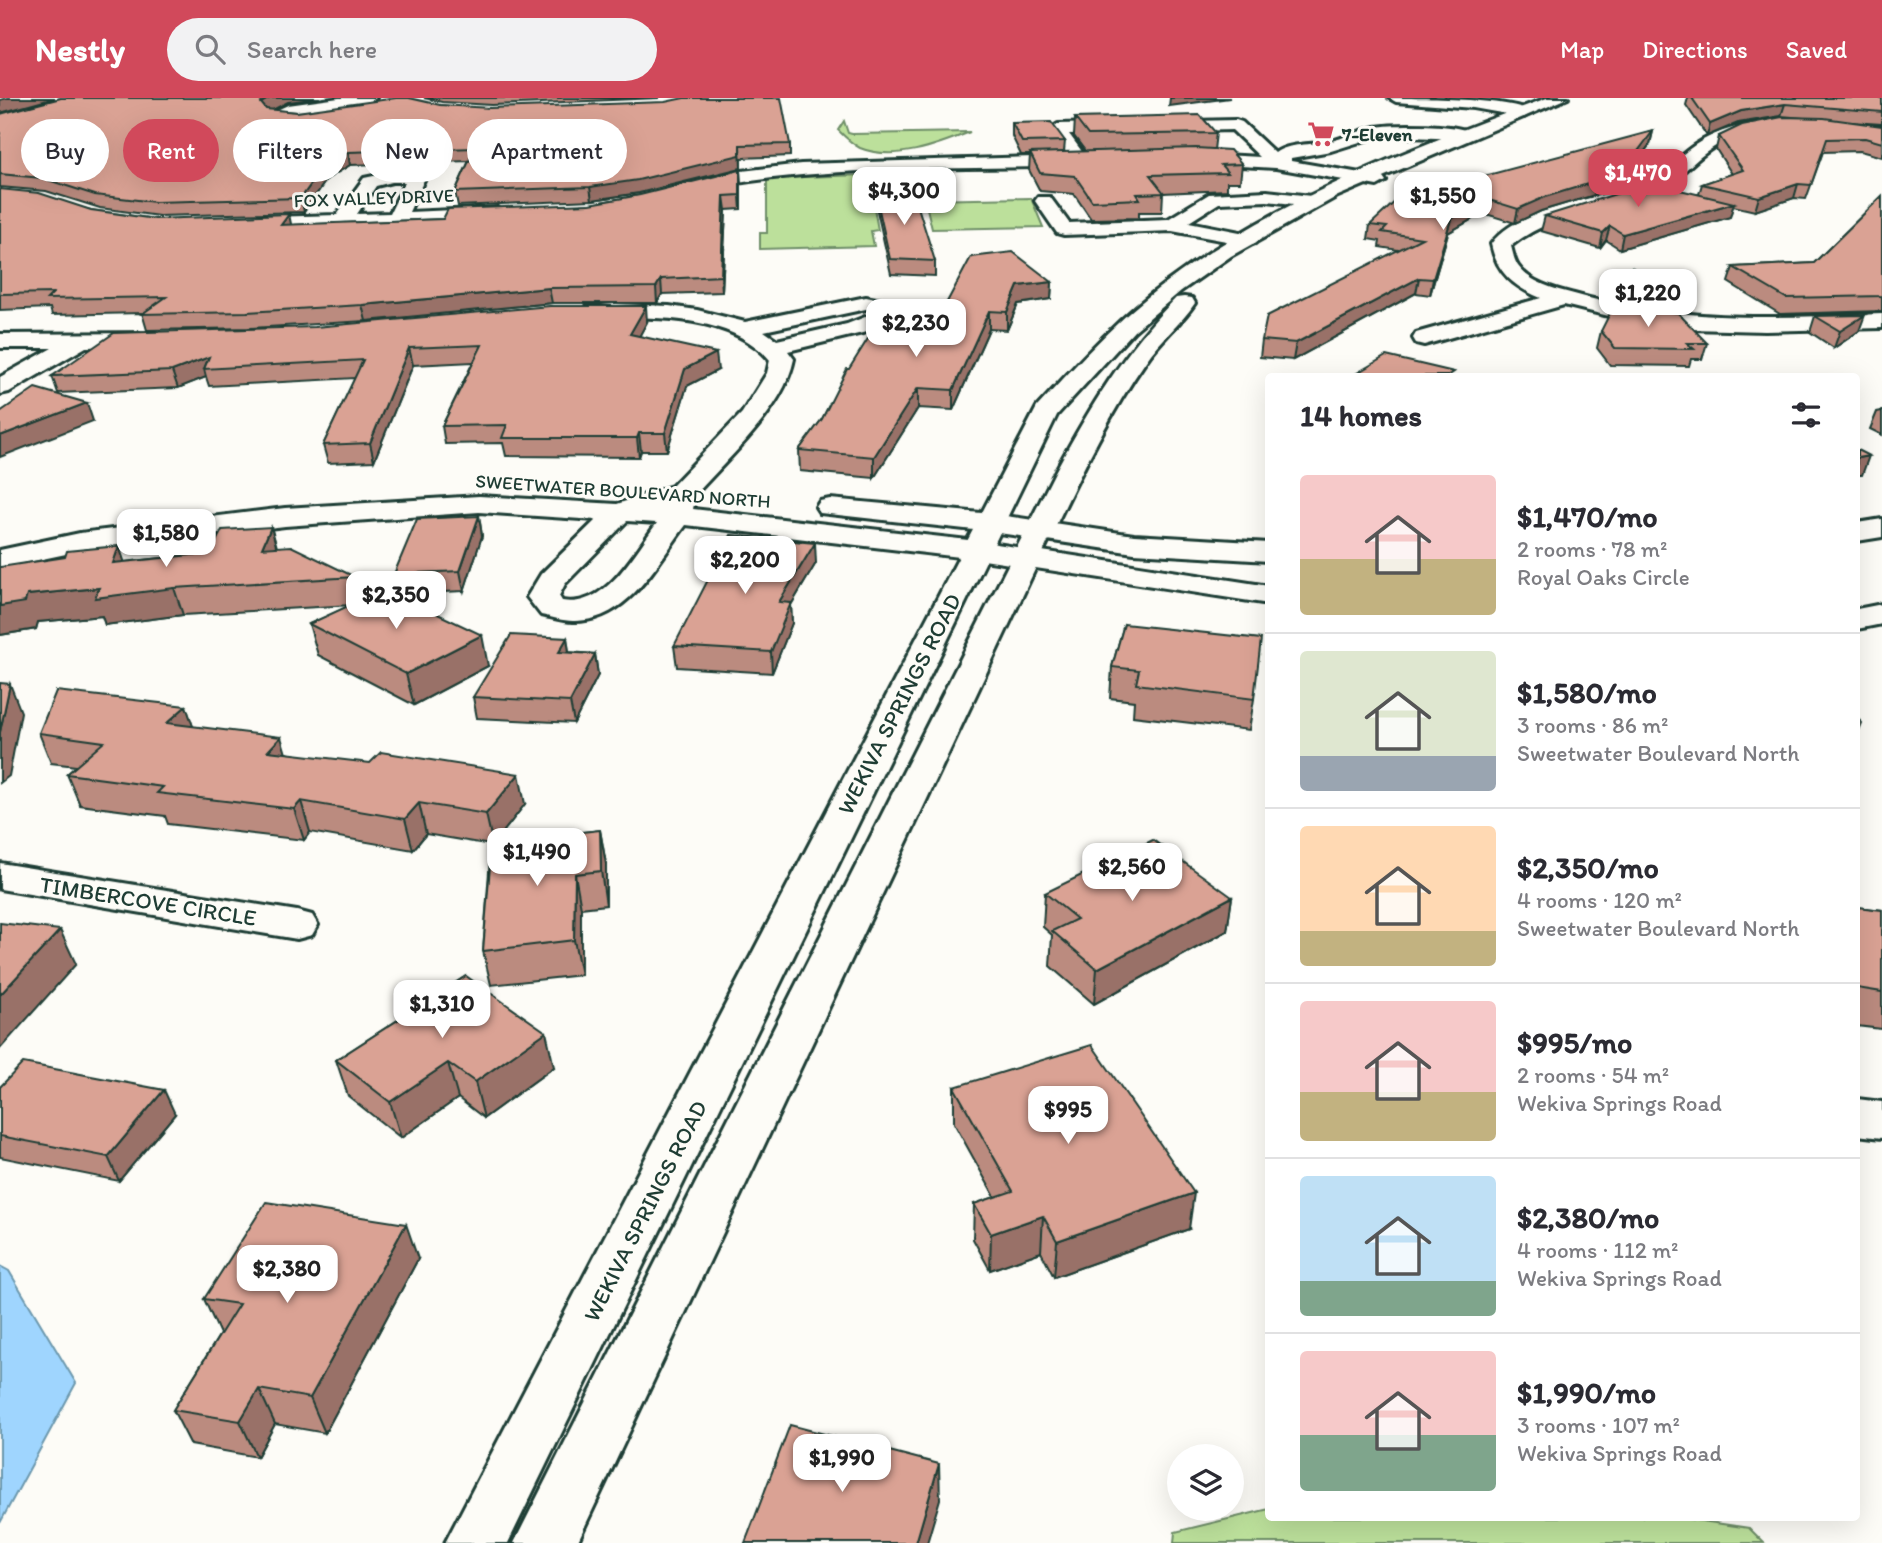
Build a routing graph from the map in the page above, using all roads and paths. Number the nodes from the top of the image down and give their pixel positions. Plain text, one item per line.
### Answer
1 (1396, 98) edge
2 (1492, 98) edge
3 (1561, 98) edge
4 (1438, 99) edge
5 (375, 102) edge
6 (1472, 103) junction
7 (1579, 103) dead end
8 (1524, 112) junction
9 (1788, 124) edge
10 (1465, 134) junction
11 (831, 148) dead end
12 (1174, 152) edge
13 (1255, 153) junction
14 (1276, 163) junction
15 (878, 167) junction
16 (846, 168) junction
17 (1368, 180) junction
18 (882, 186) dead end
19 (666, 194) edge
20 (1255, 196) junction
21 (1044, 201) edge
22 (1311, 201) junction
23 (523, 214) edge
24 (397, 218) junction
25 (344, 220) junction
26 (218, 224) edge
27 (1172, 225) junction
28 (1248, 239) junction
29 (1564, 298) junction
30 (571, 312) edge
31 (1882, 321) edge
32 (743, 329) junction
33 (1424, 338) dead end
34 (181, 340) edge
35 (0, 341) edge
36 (79, 342) junction
37 (775, 347) junction
38 (0, 387) edge
39 (680, 504) junction
40 (620, 512) junction
41 (128, 524) junction
42 (1882, 528) edge
43 (1860, 532) edge
44 (0, 534) edge
45 (984, 537) junction
46 (1031, 544) junction
47 (1265, 551) edge
48 (0, 559) edge
49 (1265, 594) edge
50 (1882, 614) edge
51 (1860, 618) edge
52 (0, 876) edge
53 (297, 925) dead end
54 (1860, 1117) edge
55 (1882, 1121) edge
56 (477, 1543) edge
57 (545, 1543) edge

1 - 4 street
2 - 6 street
3 - 8 street, WEKIVA SPRINGS ROAD
4 - 6 street
5 - 5 street
6 - 8 street
7 - 17 street, WEKIVA SPRINGS ROAD
8 - 10 street, WEKIVA SPRINGS ROAD
9 - 29 street
10 - 14 street
10 - 17 street, WEKIVA SPRINGS ROAD
11 - 16 street
12 - 13 street
13 - 14 street
13 - 15 street
13 - 20 street
14 - 17 street
15 - 16 street
15 - 18 street
16 - 19 street
17 - 22 street, WEKIVA SPRINGS ROAD
17 - 46 street, WEKIVA SPRINGS ROAD
20 - 22 street
20 - 27 street
21 - 27 street
22 - 28 street, WEKIVA SPRINGS ROAD
23 - 24 street, FOX VALLEY DRIVE
24 - 25 street, FOX VALLEY DRIVE
24 - 25 street
25 - 26 street, FOX VALLEY DRIVE
27 - 28 street
28 - 45 street, WEKIVA SPRINGS ROAD
29 - 31 street
29 - 33 street
30 - 32 street
32 - 37 street
32 - 37 street
34 - 36 street
35 - 36 street
36 - 38 street
37 - 39 street
39 - 40 street
39 - 40 street
39 - 41 street, SWEETWATER BOULEVARD NORTH
39 - 45 street, SWEETWATER BOULEVARD NORTH
40 - 41 street, SWEETWATER BOULEVARD NORTH
41 - 44 street, SWEETWATER BOULEVARD NORTH
41 - 48 street, SWEETWATER BOULEVARD NORTH
42 - 43 street
45 - 46 street, SWEETWATER BOULEVARD NORTH
45 - 56 street, WEKIVA SPRINGS ROAD
46 - 47 street
46 - 49 street
46 - 57 street, WEKIVA SPRINGS ROAD
50 - 51 street
52 - 53 street, TIMBERCOVE CIRCLE
54 - 55 street

